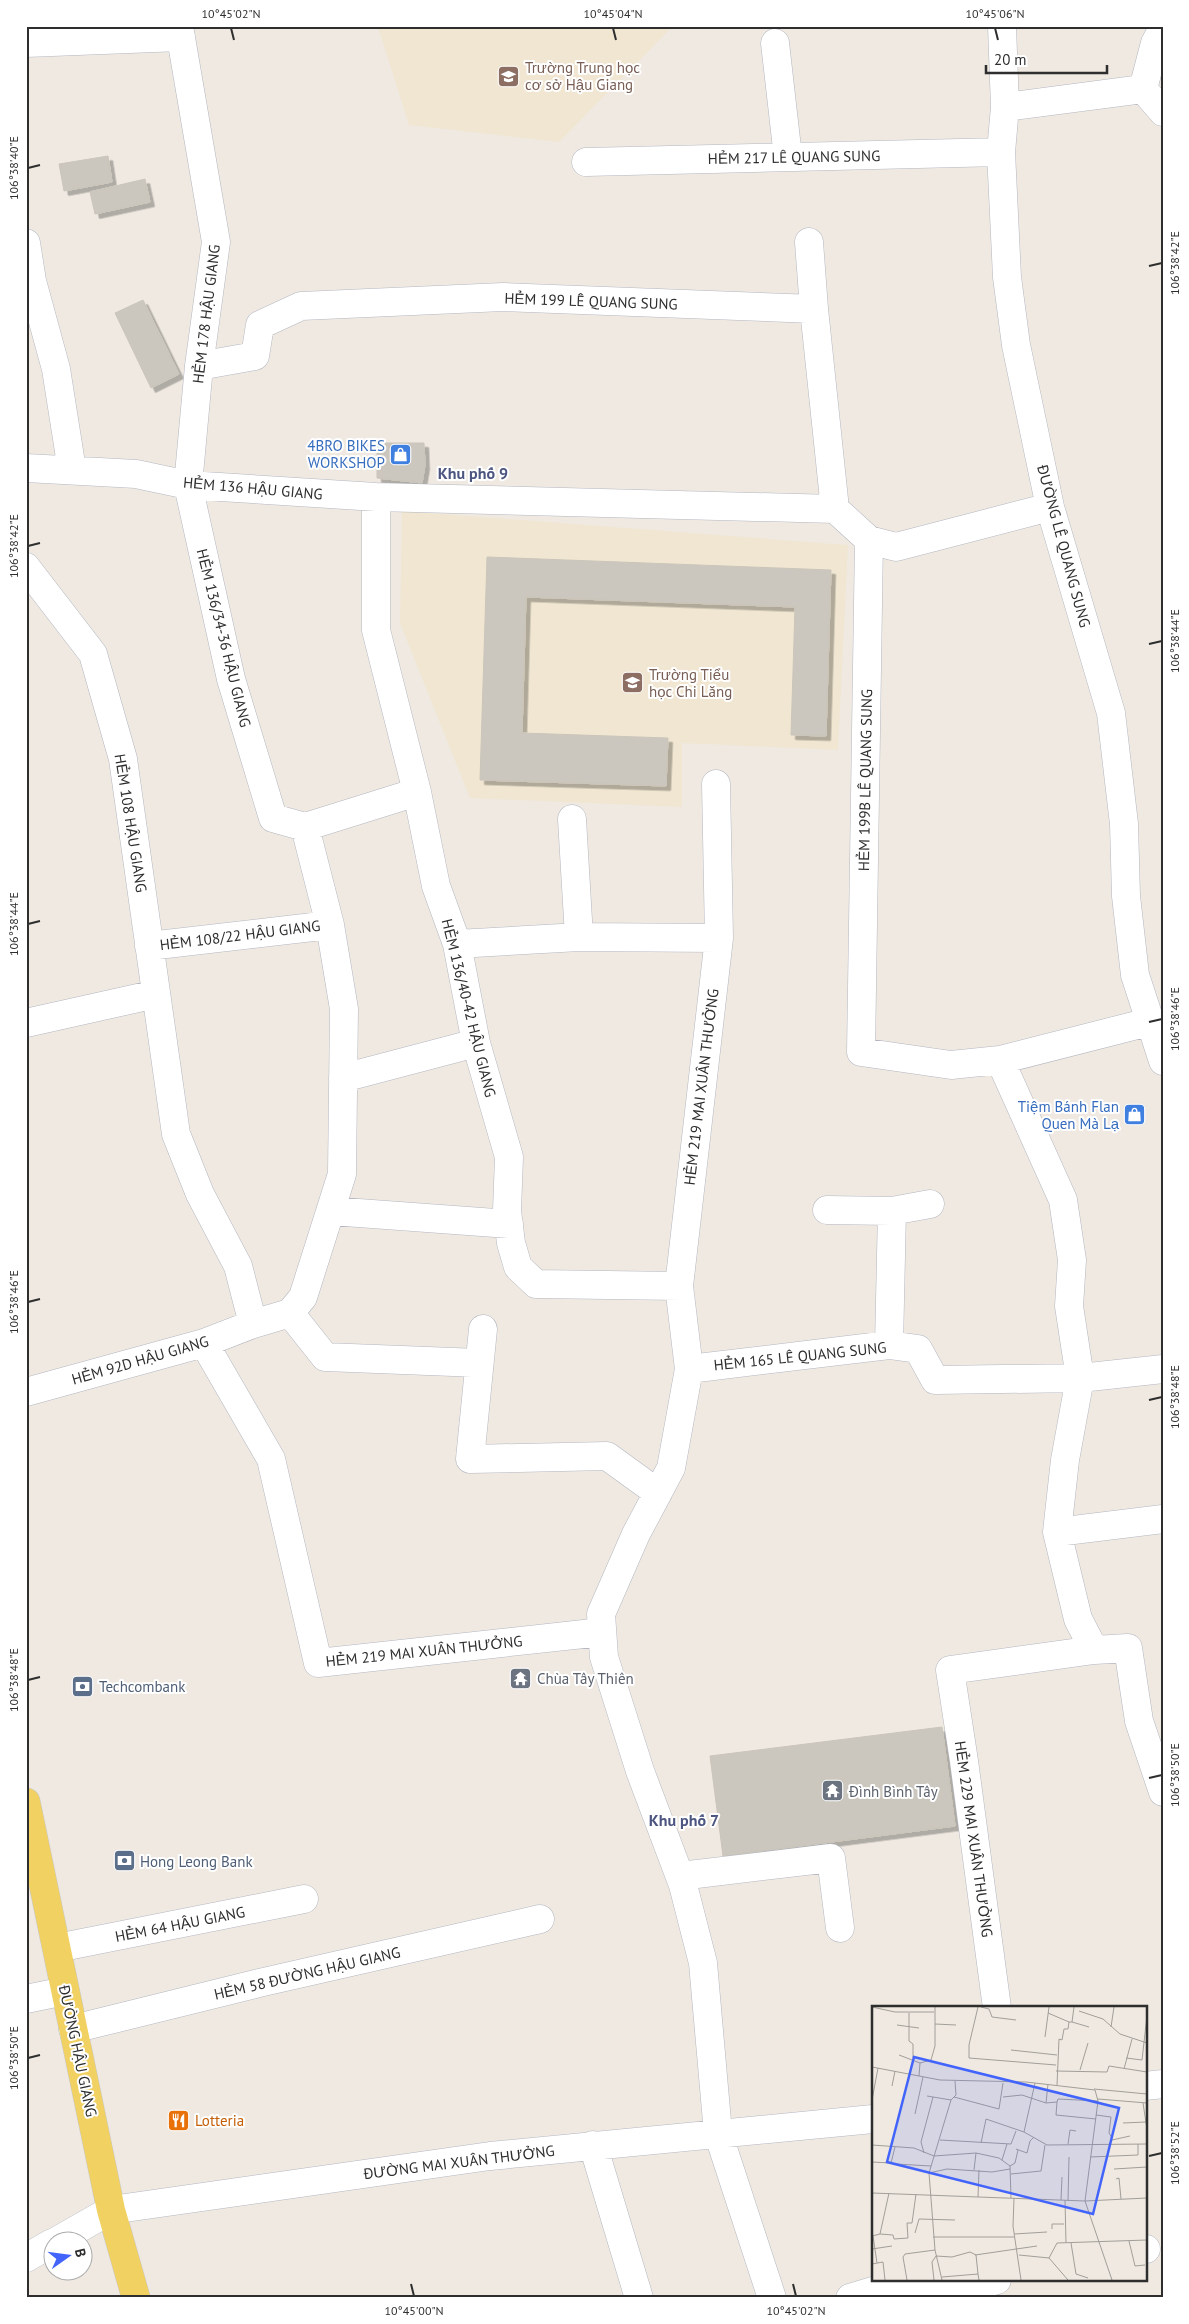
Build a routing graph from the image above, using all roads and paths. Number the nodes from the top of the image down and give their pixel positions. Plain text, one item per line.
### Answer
1 (1002, 26) edge
2 (1163, 28) edge
3 (180, 32) edge
4 (26, 43) edge
5 (776, 43) dead end
6 (1143, 89) junction
7 (1005, 107) junction
8 (1163, 112) edge
9 (1001, 152) junction
10 (788, 157) junction
11 (586, 162) dead end
12 (809, 242) dead end
13 (26, 243) edge
14 (814, 309) junction
15 (199, 366) junction
16 (26, 468) edge
17 (72, 470) junction
18 (188, 485) junction
19 (376, 497) junction
20 (1050, 507) junction
21 (835, 509) junction
22 (869, 540) junction
23 (26, 567) edge
24 (716, 784) dead end
25 (417, 792) junction
26 (572, 819) dead end
27 (305, 827) junction
28 (330, 925) junction
29 (579, 937) junction
30 (719, 938) junction
31 (457, 944) junction
32 (149, 946) junction
33 (156, 994) junction
34 (1149, 1022) junction
35 (26, 1023) edge
36 (476, 1043) junction
37 (1000, 1060) junction
38 (1163, 1061) edge
39 (343, 1078) junction
40 (930, 1204) dead end
41 (331, 1210) junction
42 (827, 1210) dead end
43 (892, 1211) junction
44 (509, 1224) junction
45 (679, 1286) junction
46 (290, 1313) junction
47 (253, 1324) junction
48 (483, 1329) dead end
49 (204, 1343) junction
50 (889, 1345) junction
51 (479, 1362) junction
52 (689, 1369) junction
53 (1163, 1369) edge
54 (1080, 1378) junction
55 (26, 1392) edge
56 (658, 1493) junction
57 (1163, 1518) edge
58 (1057, 1532) junction
59 (602, 1632) junction
60 (1094, 1650) junction
61 (1151, 1719) edge
62 (1163, 1792) edge
63 (26, 1802) edge
64 (680, 1876) junction
65 (304, 1899) dead end
66 (540, 1919) dead end
67 (840, 1928) dead end
68 (56, 1948) junction
69 (65, 1991) junction
70 (26, 1999) edge
71 (997, 2006) edge
72 (73, 2029) junction
73 (1163, 2084) edge
74 (1146, 2086) edge
75 (872, 2119) edge
76 (718, 2133) junction
77 (593, 2145) junction
78 (111, 2210) junction
79 (72, 2232) edge
80 (42, 2249) edge
81 (26, 2258) edge
82 (903, 2282) edge
83 (903, 2282) edge
84 (990, 2282) edge
85 (136, 2298) edge
86 (639, 2298) edge
87 (772, 2298) edge
88 (850, 2298) edge

1 - 7 street, ĐƯỜNG LÊ QUANG SUNG
2 - 6 street
3 - 4 street
3 - 15 street, HẺM 178 HẬU GIANG
5 - 10 street
6 - 7 street
6 - 8 street
7 - 9 street, ĐƯỜNG LÊ QUANG SUNG
9 - 10 street, HẺM 217 LÊ QUANG SUNG
9 - 20 street, ĐƯỜNG LÊ QUANG SUNG
10 - 11 street, HẺM 217 LÊ QUANG SUNG
12 - 14 street
13 - 17 street
14 - 15 street, HẺM 199 LÊ QUANG SUNG
14 - 21 street
15 - 18 street, HẺM 178 HẬU GIANG
16 - 17 street, HẺM 136 HẬU GIANG
17 - 18 street, HẺM 136 HẬU GIANG
18 - 19 street, HẺM 136 HẬU GIANG
18 - 27 street, HẺM 136/34-36 HẬU GIANG
19 - 21 street
19 - 25 street, HẺM 136/40-42 HẬU GIANG
20 - 22 street
20 - 34 street, ĐƯỜNG LÊ QUANG SUNG
21 - 22 street
22 - 37 street, HẺM 199B LÊ QUANG SUNG
23 - 32 street, HẺM 108 HẬU GIANG
24 - 30 street, HẺM 219 MAI XUÂN THƯỞNG
25 - 27 street
25 - 31 street, HẺM 136/40-42 HẬU GIANG
26 - 29 street
27 - 28 street
28 - 32 street, HẺM 108/22 HẬU GIANG
28 - 39 street
29 - 30 street
29 - 31 street
30 - 45 street, HẺM 219 MAI XUÂN THƯỞNG
31 - 36 street, HẺM 136/40-42 HẬU GIANG
32 - 33 street, HẺM 108 HẬU GIANG
33 - 35 street
33 - 47 street, HẺM 108 HẬU GIANG
34 - 37 street
34 - 38 street, ĐƯỜNG LÊ QUANG SUNG
36 - 39 street
36 - 44 street, HẺM 136/40-42 HẬU GIANG
37 - 54 street
39 - 41 street
40 - 43 street
41 - 44 street
41 - 46 street
42 - 43 street
43 - 50 street
44 - 45 street, HẺM 136/40-42 HẬU GIANG
45 - 52 street, HẺM 219 MAI XUÂN THƯỞNG
46 - 47 street, HẺM 92D HẬU GIANG
46 - 51 street
47 - 49 street, HẺM 92D HẬU GIANG
48 - 51 street
49 - 55 street, HẺM 92D HẬU GIANG
49 - 59 street, HẺM 219 MAI XUÂN THƯỞNG
50 - 52 street, HẺM 165 LÊ QUANG SUNG
50 - 54 street, HẺM 165 LÊ QUANG SUNG
51 - 56 street
52 - 56 street, HẺM 219 MAI XUÂN THƯỞNG
53 - 54 street, HẺM 165 LÊ QUANG SUNG
54 - 58 street
56 - 59 street, HẺM 219 MAI XUÂN THƯỞNG
57 - 58 street
58 - 60 street
59 - 64 street, HẺM 219 MAI XUÂN THƯỞNG
60 - 61 street
60 - 71 street, HẺM 229 MAI XUÂN THƯỞNG
61 - 62 street
63 - 68 main road, ĐƯỜNG HẬU GIANG
64 - 67 street
64 - 76 street, HẺM 219 MAI XUÂN THƯỞNG
65 - 68 street, HẺM 64 HẬU GIANG
66 - 72 street, HẺM 58 ĐƯỜNG HẬU GIANG
68 - 69 main road, ĐƯỜNG HẬU GIANG
69 - 70 street
69 - 72 main road, ĐƯỜNG HẬU GIANG
72 - 78 main road, ĐƯỜNG HẬU GIANG
73 - 74 street
75 - 76 street, ĐƯỜNG MAI XUÂN THƯỞNG
76 - 77 street, ĐƯỜNG MAI XUÂN THƯỞNG
76 - 87 street, HẺM 219 MAI XUÂN THƯỞNG
77 - 78 street, ĐƯỜNG MAI XUÂN THƯỞNG
77 - 86 street
78 - 79 street, ĐƯỜNG MAI XUÂN THƯỞNG
78 - 85 main road, ĐƯỜNG HẬU GIANG
80 - 81 street, ĐƯỜNG MAI XUÂN THƯỞNG
82 - 84 street
83 - 88 street

